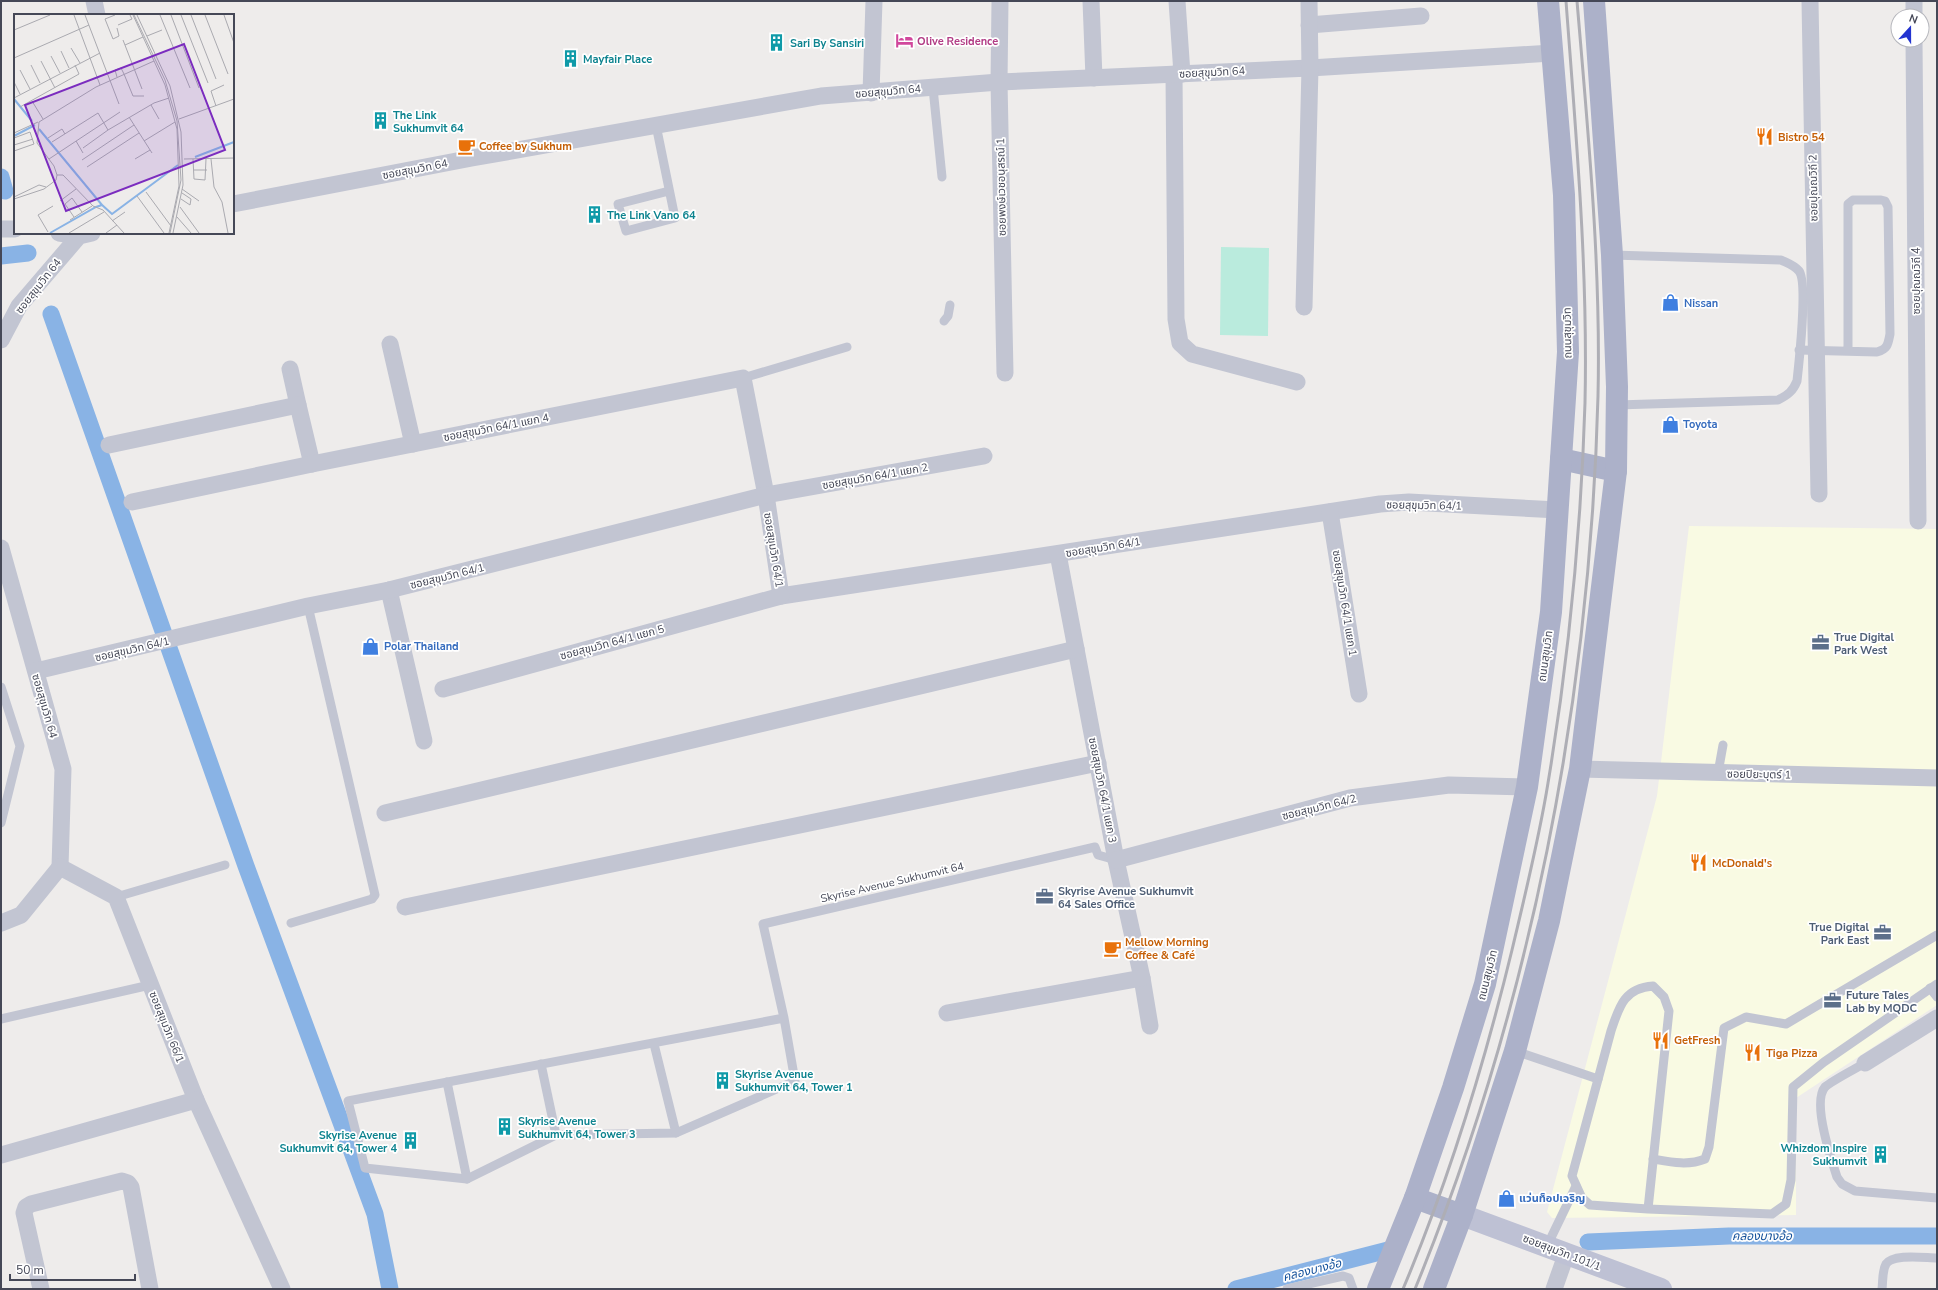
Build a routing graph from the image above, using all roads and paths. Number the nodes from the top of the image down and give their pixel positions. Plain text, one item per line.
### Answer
1 (94, 1) edge
2 (874, 1) edge
3 (1000, 1) edge
4 (1091, 1) edge
5 (1177, 1) edge
6 (1309, 1) edge
7 (1548, 1) edge
8 (1594, 1) edge
9 (1810, 1) edge
10 (97, 14) edge
11 (1421, 16) dead end
12 (1309, 25) junction
13 (1914, 48) edge
14 (1552, 53) junction
15 (1310, 68) junction
16 (1178, 74) junction
17 (1094, 78) junction
18 (999, 82) junction
19 (933, 88) junction
20 (871, 93) junction
21 (656, 125) junction
22 (942, 177) dead end
23 (669, 191) junction
24 (234, 204) edge
25 (1, 229) edge
26 (14, 229) edge
27 (85, 234) edge
28 (1612, 255) junction
29 (950, 305) dead end
30 (1304, 307) dead end
31 (944, 321) dead end
32 (1, 340) edge
33 (390, 344) dead end
34 (846, 347) dead end
35 (1808, 350) junction
36 (1848, 351) junction
37 (290, 369) dead end
38 (1005, 373) dead end
39 (743, 378) junction
40 (1297, 382) dead end
41 (298, 405) junction
42 (1617, 405) junction
43 (413, 444) junction
44 (109, 445) dead end
45 (984, 456) dead end
46 (1561, 458) junction
47 (312, 464) junction
48 (1616, 471) junction
49 (1819, 494) dead end
50 (766, 496) junction
51 (132, 502) dead end
52 (1558, 510) junction
53 (1330, 512) junction
54 (1918, 521) dead end
55 (1, 548) edge
56 (1058, 554) junction
57 (389, 590) junction
58 (781, 596) junction
59 (308, 606) junction
60 (1076, 649) junction
61 (36, 671) junction
62 (1, 687) edge
63 (443, 689) dead end
64 (1359, 694) dead end
65 (424, 741) dead end
66 (1723, 744) dead end
67 (1098, 763) junction
68 (1580, 769) junction
69 (1718, 773) junction
70 (1937, 778) edge
71 (1527, 787) junction
72 (385, 813) dead end
73 (1, 823) edge
74 (1116, 860) junction
75 (225, 865) dead end
76 (60, 867) junction
77 (116, 897) junction
78 (405, 907) dead end
79 (1, 923) edge
80 (292, 923) dead end
81 (1937, 935) edge
82 (1142, 978) junction
83 (150, 985) junction
84 (1934, 986) edge
85 (1937, 997) edge
86 (947, 1013) dead end
87 (784, 1018) junction
88 (1937, 1018) edge
89 (1, 1019) edge
90 (1150, 1026) dead end
91 (654, 1044) junction
92 (1514, 1051) junction
93 (1865, 1063) joint
94 (541, 1064) junction
95 (1598, 1078) junction
96 (447, 1082) junction
97 (196, 1100) junction
98 (676, 1133) junction
99 (556, 1135) junction
100 (1, 1155) edge
101 (1653, 1159) junction
102 (467, 1179) junction
103 (1576, 1186) junction
104 (1415, 1198) junction
105 (1937, 1198) edge
106 (1648, 1209) junction
107 (1462, 1215) junction
108 (1547, 1246) junction
109 (1566, 1254) junction
110 (1937, 1258) edge
111 (41, 1289) edge
112 (150, 1289) edge
113 (282, 1289) edge
114 (1287, 1289) edge
115 (1354, 1289) edge
116 (1378, 1289) edge
117 (1434, 1289) edge
118 (1554, 1289) edge
119 (1661, 1289) edge
120 (1882, 1289) edge

1 - 10 street
2 - 20 street
3 - 18 street, ซอยพงษ์เวชอนุสรณ์ 1
4 - 17 street
5 - 16 street
6 - 12 street
7 - 14 main road, ถนนสุขุมวิท
8 - 28 main road
9 - 35 street, ซอยปุณณวิถี 2
11 - 12 street
12 - 15 street
13 - 54 street, ซอยปุณณวิถี 4
14 - 15 street, ซอยสุขุมวิท 64
14 - 46 main road, ถนนสุขุมวิท
15 - 16 street, ซอยสุขุมวิท 64
15 - 30 street
16 - 17 street, ซอยสุขุมวิท 64
16 - 40 street
17 - 18 street, ซอยสุขุมวิท 64
18 - 19 street, ซอยสุขุมวิท 64
18 - 38 street, ซอยพงษ์เวชอนุสรณ์ 1
19 - 20 street, ซอยสุขุมวิท 64
19 - 22 lane
20 - 21 street, ซอยสุขุมวิท 64
21 - 23 lane
21 - 24 street, ซอยสุขุมวิท 64
23 - 23 lane
25 - 26 street
27 - 32 street, ซอยสุขุมวิท 64
28 - 35 lane
28 - 42 main road
29 - 31 lane
33 - 43 street
34 - 39 lane
35 - 36 lane
35 - 42 lane
35 - 49 street, ซอยปุณณวิถี 2
36 - 36 lane
37 - 41 street
39 - 43 street, ซอยสุขุมวิท 64/1 แยก 4
39 - 50 street
41 - 44 street
41 - 47 street
42 - 48 main road
43 - 47 street, ซอยสุขุมวิท 64/1 แยก 4
45 - 50 street, ซอยสุขุมวิท 64/1 แยก 2
46 - 48 main road
46 - 52 main road, ถนนสุขุมวิท
47 - 51 street, ซอยสุขุมวิท 64/1 แยก 4
48 - 68 main road
50 - 57 street, ซอยสุขุมวิท 64/1
50 - 58 street, ซอยสุขุมวิท 64/1
52 - 53 street, ซอยสุขุมวิท 64/1
52 - 71 main road, ถนนสุขุมวิท
53 - 56 street, ซอยสุขุมวิท 64/1
53 - 64 street, ซอยสุขุมวิท 64/1 แยก 1
55 - 61 street, ซอยสุขุมวิท 64
56 - 58 street, ซอยสุขุมวิท 64/1
56 - 60 street, ซอยสุขุมวิท 64/1 แยก 3
57 - 59 street, ซอยสุขุมวิท 64/1
57 - 65 street
58 - 63 street, ซอยสุขุมวิท 64/1 แยก 5
59 - 61 street, ซอยสุขุมวิท 64/1
59 - 80 lane
60 - 67 street, ซอยสุขุมวิท 64/1 แยก 3
60 - 72 street
61 - 76 street, ซอยสุขุมวิท 64
62 - 73 lane
66 - 69 lane
67 - 74 street, ซอยสุขุมวิท 64/1 แยก 3
67 - 78 street
68 - 69 street, ซอยปิยะบุตร์ 1
68 - 92 main road
69 - 70 street, ซอยปิยะบุตร์ 1
71 - 74 street, ซอยสุขุมวิท 64/2
71 - 104 main road, ถนนสุขุมวิท
74 - 82 street, ซอยสุขุมวิท 64/1 แยก 3
74 - 87 lane, Skyrise Avenue Sukhumvit 64
75 - 77 lane
76 - 77 street
76 - 79 street
77 - 83 street, ซอยสุขุมวิท 66/1
81 - 101 lane
82 - 86 street
82 - 90 street, ซอยสุขุมวิท 64/1 แยก 3
83 - 89 lane
83 - 97 street, ซอยสุขุมวิท 66/1
84 - 85 lane
84 - 106 lane
87 - 91 lane
87 - 98 lane
88 - 93 street
91 - 94 lane
91 - 98 lane
92 - 95 lane
92 - 107 main road
93 - 105 lane
94 - 96 lane
94 - 99 lane
95 - 101 lane
95 - 103 lane
96 - 102 lane
96 - 102 lane
97 - 100 street
97 - 113 street, ซอยสุขุมวิท 66/1
98 - 99 lane
99 - 102 lane
101 - 106 lane
103 - 106 lane
103 - 108 lane
104 - 107 main road
104 - 116 main road, ถนนสุขุมวิท
107 - 108 street, ซอยสุขุมวิท 101/1
107 - 117 main road
108 - 109 street, ซอยสุขุมวิท 101/1
109 - 118 street
109 - 119 street, ซอยสุขุมวิท 101/1
110 - 120 lane
111 - 112 street
114 - 115 lane

